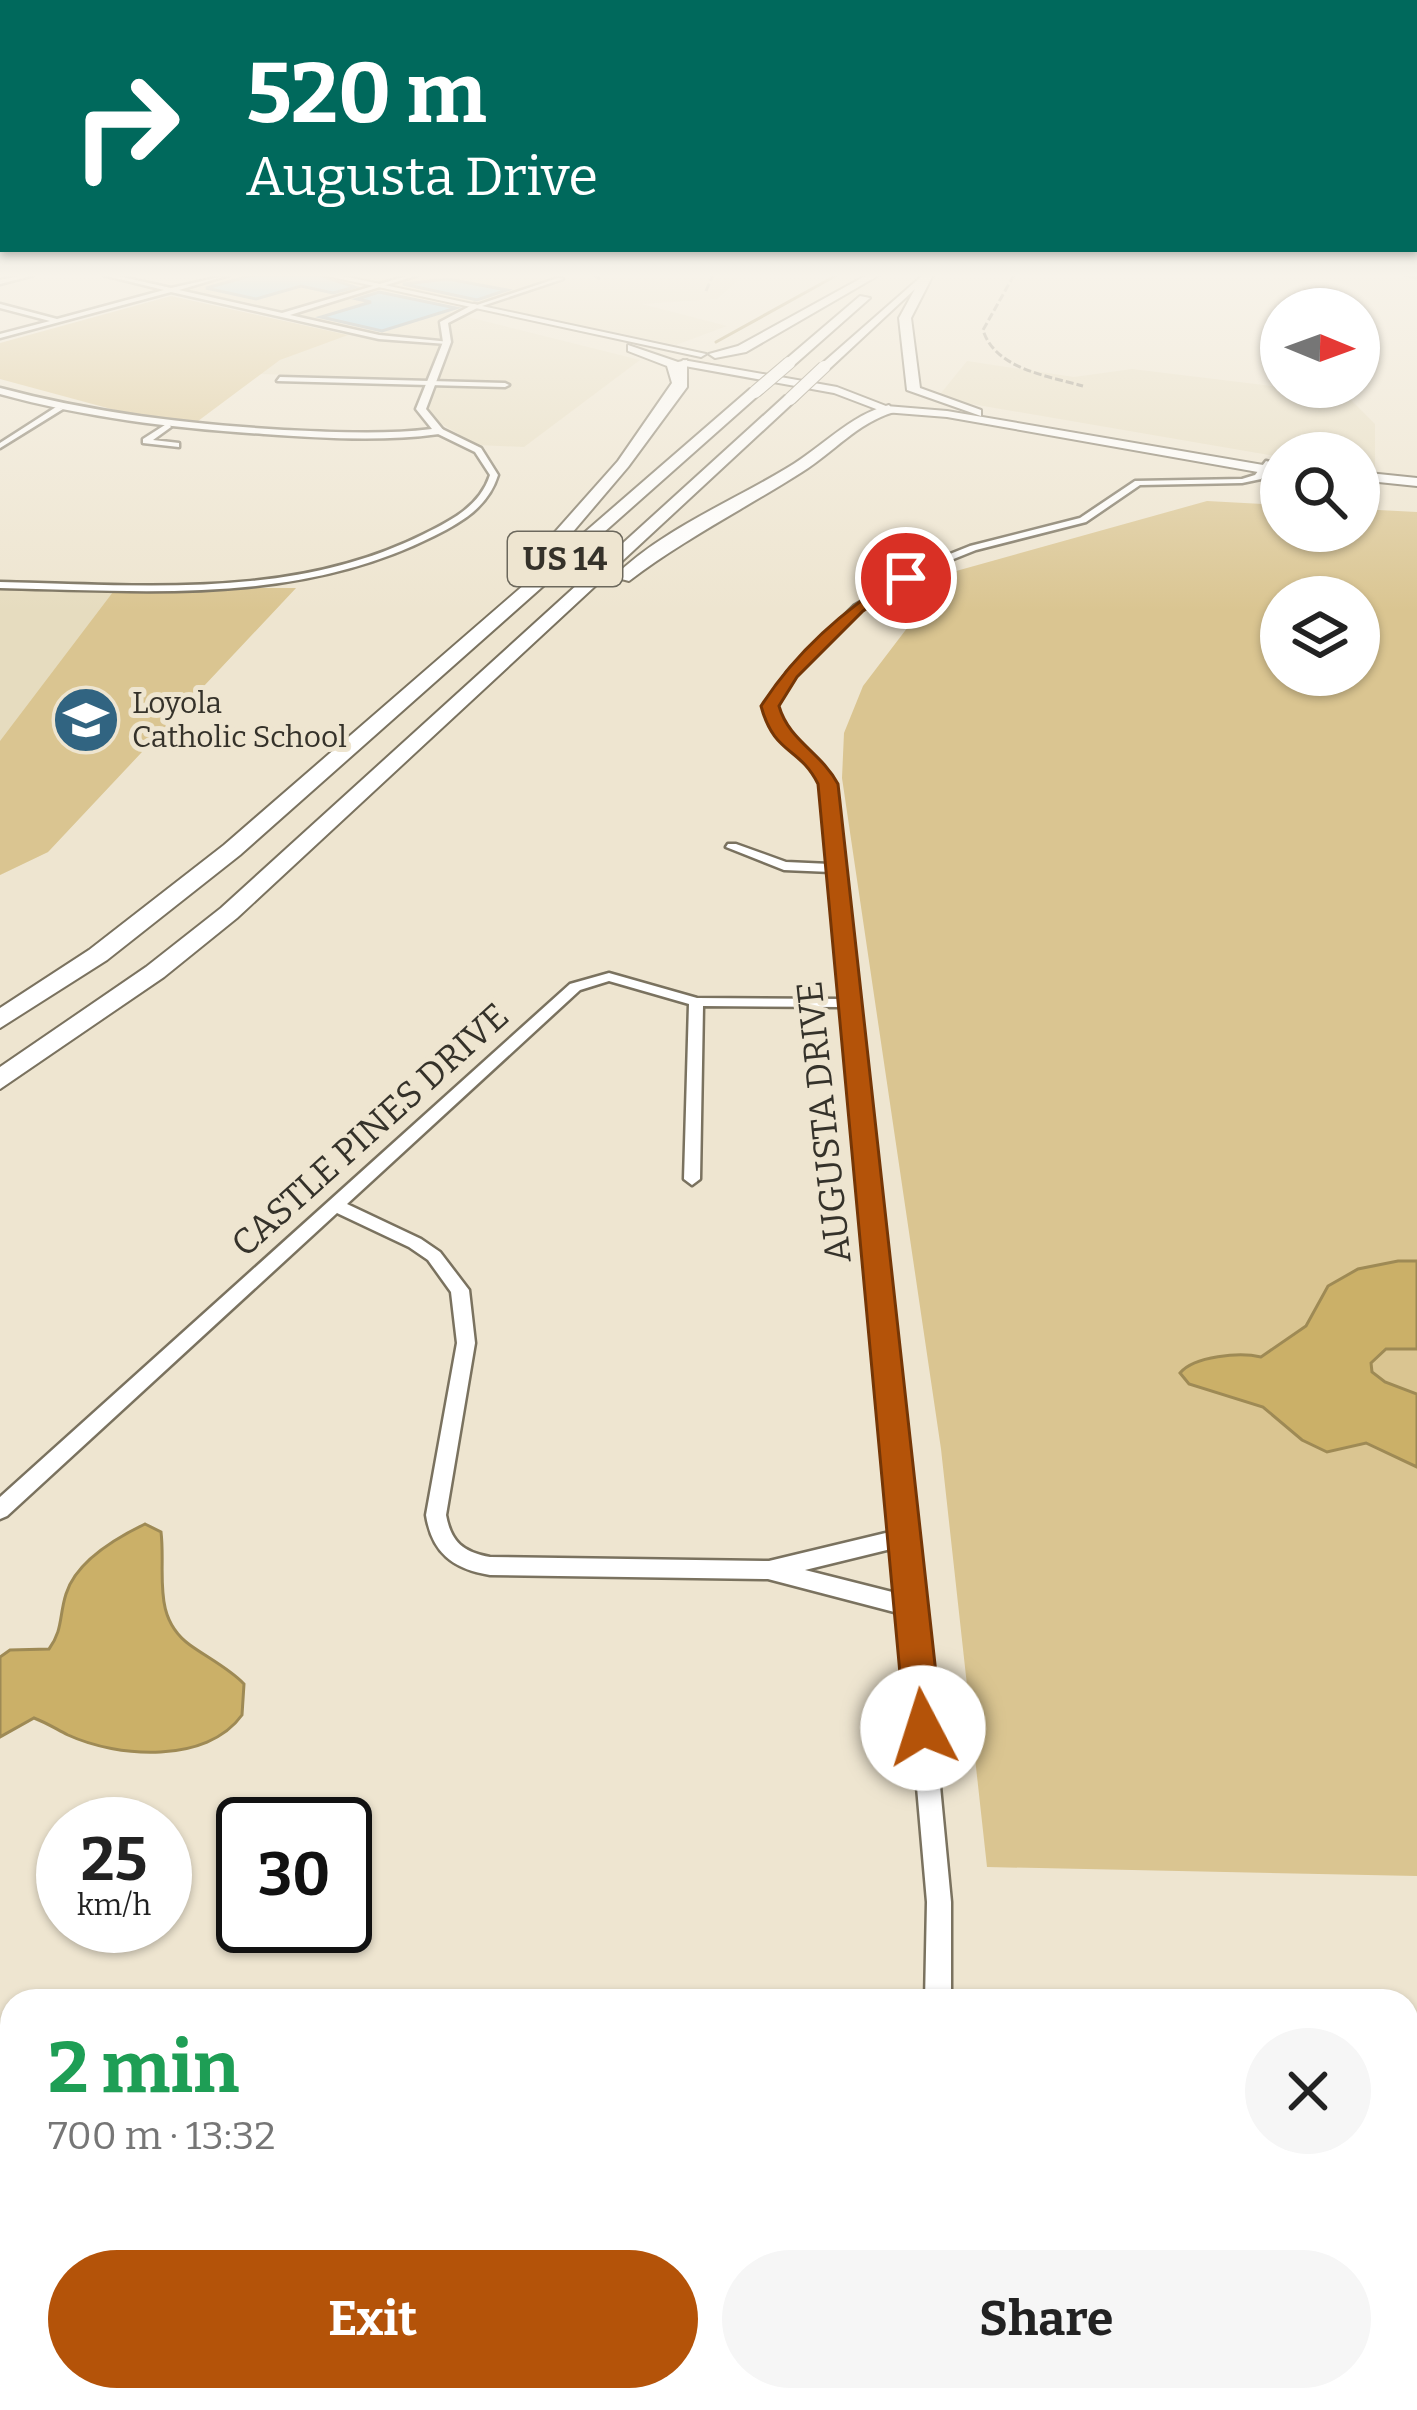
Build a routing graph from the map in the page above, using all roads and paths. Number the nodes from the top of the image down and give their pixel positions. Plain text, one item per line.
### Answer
1 (428, 387) edge
2 (680, 387) edge
3 (760, 387) edge
4 (803, 387) edge
5 (832, 387) edge
6 (914, 387) edge
7 (0, 391) edge
8 (918, 398) junction
9 (892, 401) junction
10 (59, 409) junction
11 (976, 413) joint
12 (168, 425) junction
13 (439, 431) junction
14 (176, 445) dead end
15 (0, 446) edge
16 (1260, 464) edge
17 (1260, 465) edge
18 (1260, 476) edge
19 (1380, 481) edge
20 (1417, 485) edge
21 (0, 585) edge
22 (457, 705) junction
23 (376, 726) junction
24 (732, 847) dead end
25 (838, 868) junction
26 (696, 1002) junction
27 (851, 1003) junction
28 (0, 1021) edge
29 (0, 1080) edge
30 (692, 1179) dead end
31 (336, 1205) junction
32 (0, 1510) edge
33 (905, 1537) junction
34 (768, 1570) junction
35 (912, 1607) junction
36 (938, 1989) edge

1 - 13 street
2 - 23 highway
3 - 23 highway, US 14, bridge
4 - 22 highway, US 14, bridge
5 - 9 main road
6 - 8 highway
7 - 10 street
8 - 9 main road
8 - 11 highway
9 - 17 main road
9 - 22 highway
10 - 12 street
10 - 15 street
11 - 16 main road
12 - 13 street
12 - 14 street
13 - 21 street
18 - 25 street, AUGUSTA DRIVE
19 - 20 main road
22 - 29 highway, US 14
23 - 28 highway, US 14
24 - 25 street
25 - 27 street, AUGUSTA DRIVE
26 - 27 street, CASTLE PINES DRIVE
26 - 30 street
26 - 31 street, CASTLE PINES DRIVE
27 - 33 street, AUGUSTA DRIVE
31 - 32 street, CASTLE PINES DRIVE
31 - 34 street
33 - 34 street
33 - 35 street, AUGUSTA DRIVE
34 - 35 street
35 - 36 street, AUGUSTA DRIVE

